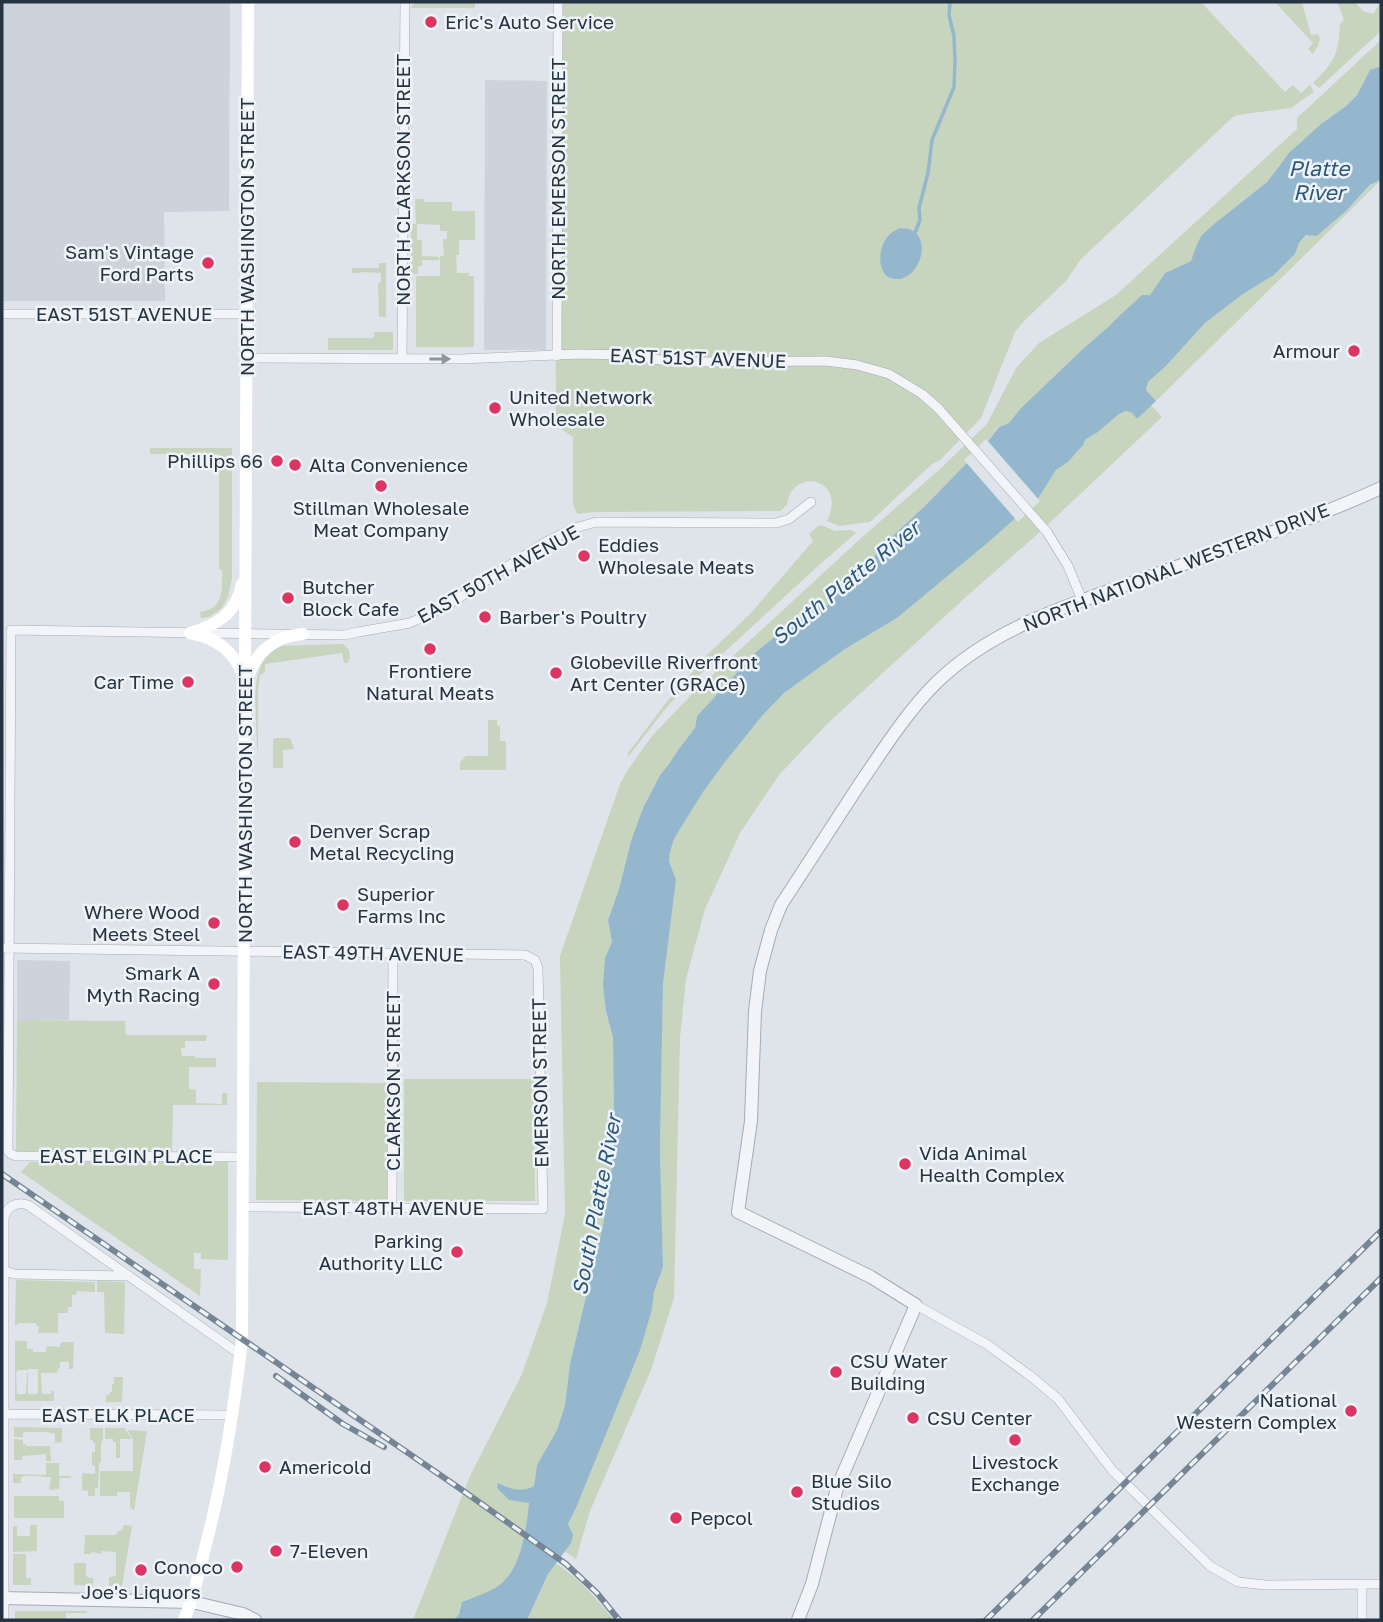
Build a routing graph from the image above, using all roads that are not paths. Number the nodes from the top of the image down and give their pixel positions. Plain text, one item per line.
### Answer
1 (248, 2) edge
2 (405, 2) edge
3 (558, 2) edge
4 (2, 314) edge
5 (247, 314) junction
6 (557, 356) junction
7 (247, 358) junction
8 (402, 359) junction
9 (1381, 488) edge
10 (811, 502) dead end
11 (246, 569) junction
12 (1082, 600) junction
13 (190, 633) junction
14 (246, 633) junction
15 (303, 634) junction
16 (245, 688) junction
17 (6, 948) edge
18 (244, 951) junction
19 (393, 953) junction
20 (533, 958) joint
21 (243, 1157) junction
22 (243, 1208) junction
23 (392, 1208) junction
24 (542, 1209) joint
25 (3, 1270) edge
26 (130, 1276) junction
27 (916, 1305) junction
28 (241, 1355) junction
29 (4, 1414) junction
30 (232, 1415) junction
31 (1362, 1584) junction
32 (1381, 1584) edge
33 (3, 1598) edge
34 (192, 1602) junction
35 (4, 1620) edge
36 (184, 1620) edge
37 (194, 1620) edge
38 (255, 1620) edge
39 (798, 1620) edge
40 (1362, 1620) edge

1 - 5 main road, NORTH WASHINGTON STREET
2 - 8 street, NORTH CLARKSON STREET
3 - 6 street, NORTH EMERSON STREET
4 - 5 street, EAST 51ST AVENUE
5 - 7 main road, NORTH WASHINGTON STREET
8 -> 6 street, EAST 51ST AVENUE
6 - 12 street, EAST 51ST AVENUE
7 - 8 street, EAST 51ST AVENUE
7 - 11 main road, NORTH WASHINGTON STREET
9 - 12 street, NORTH NATIONAL WESTERN DRIVE
10 - 15 street, EAST 50TH AVENUE
11 - 13 main road
11 - 14 main road, NORTH WASHINGTON STREET
12 - 27 street, NORTH NATIONAL WESTERN DRIVE
13 - 14 street, EAST 50TH AVENUE
13 - 16 main road
13 - 17 street, EAST 50TH AVENUE
14 - 15 street, EAST 50TH AVENUE
14 - 16 main road, NORTH WASHINGTON STREET
15 - 16 main road
16 - 18 main road, NORTH WASHINGTON STREET
17 - 18 street, EAST 49TH AVENUE
17 - 21 street, EAST ELGIN PLACE
18 - 19 street, EAST 49TH AVENUE
18 - 21 main road, NORTH WASHINGTON STREET
19 - 20 street, EAST 49TH AVENUE
19 - 23 street, CLARKSON STREET
20 - 24 street, EMERSON STREET
21 - 22 main road, NORTH WASHINGTON STREET
22 - 23 street, EAST 48TH AVENUE
22 - 28 main road, NORTH WASHINGTON STREET
23 - 24 street, EAST 48TH AVENUE
25 - 26 street
25 - 26 street
25 - 29 street
26 - 28 street
27 - 31 street
27 - 39 street
28 - 30 main road, NORTH WASHINGTON STREET
29 - 30 street, EAST ELK PLACE
29 - 33 street
30 - 34 main road, NORTH WASHINGTON STREET
31 - 32 street
31 - 40 street
33 - 34 street
33 - 35 street
34 - 36 main road, NORTH WASHINGTON STREET
34 - 37 main road, NORTH WASHINGTON STREET
34 - 38 street

